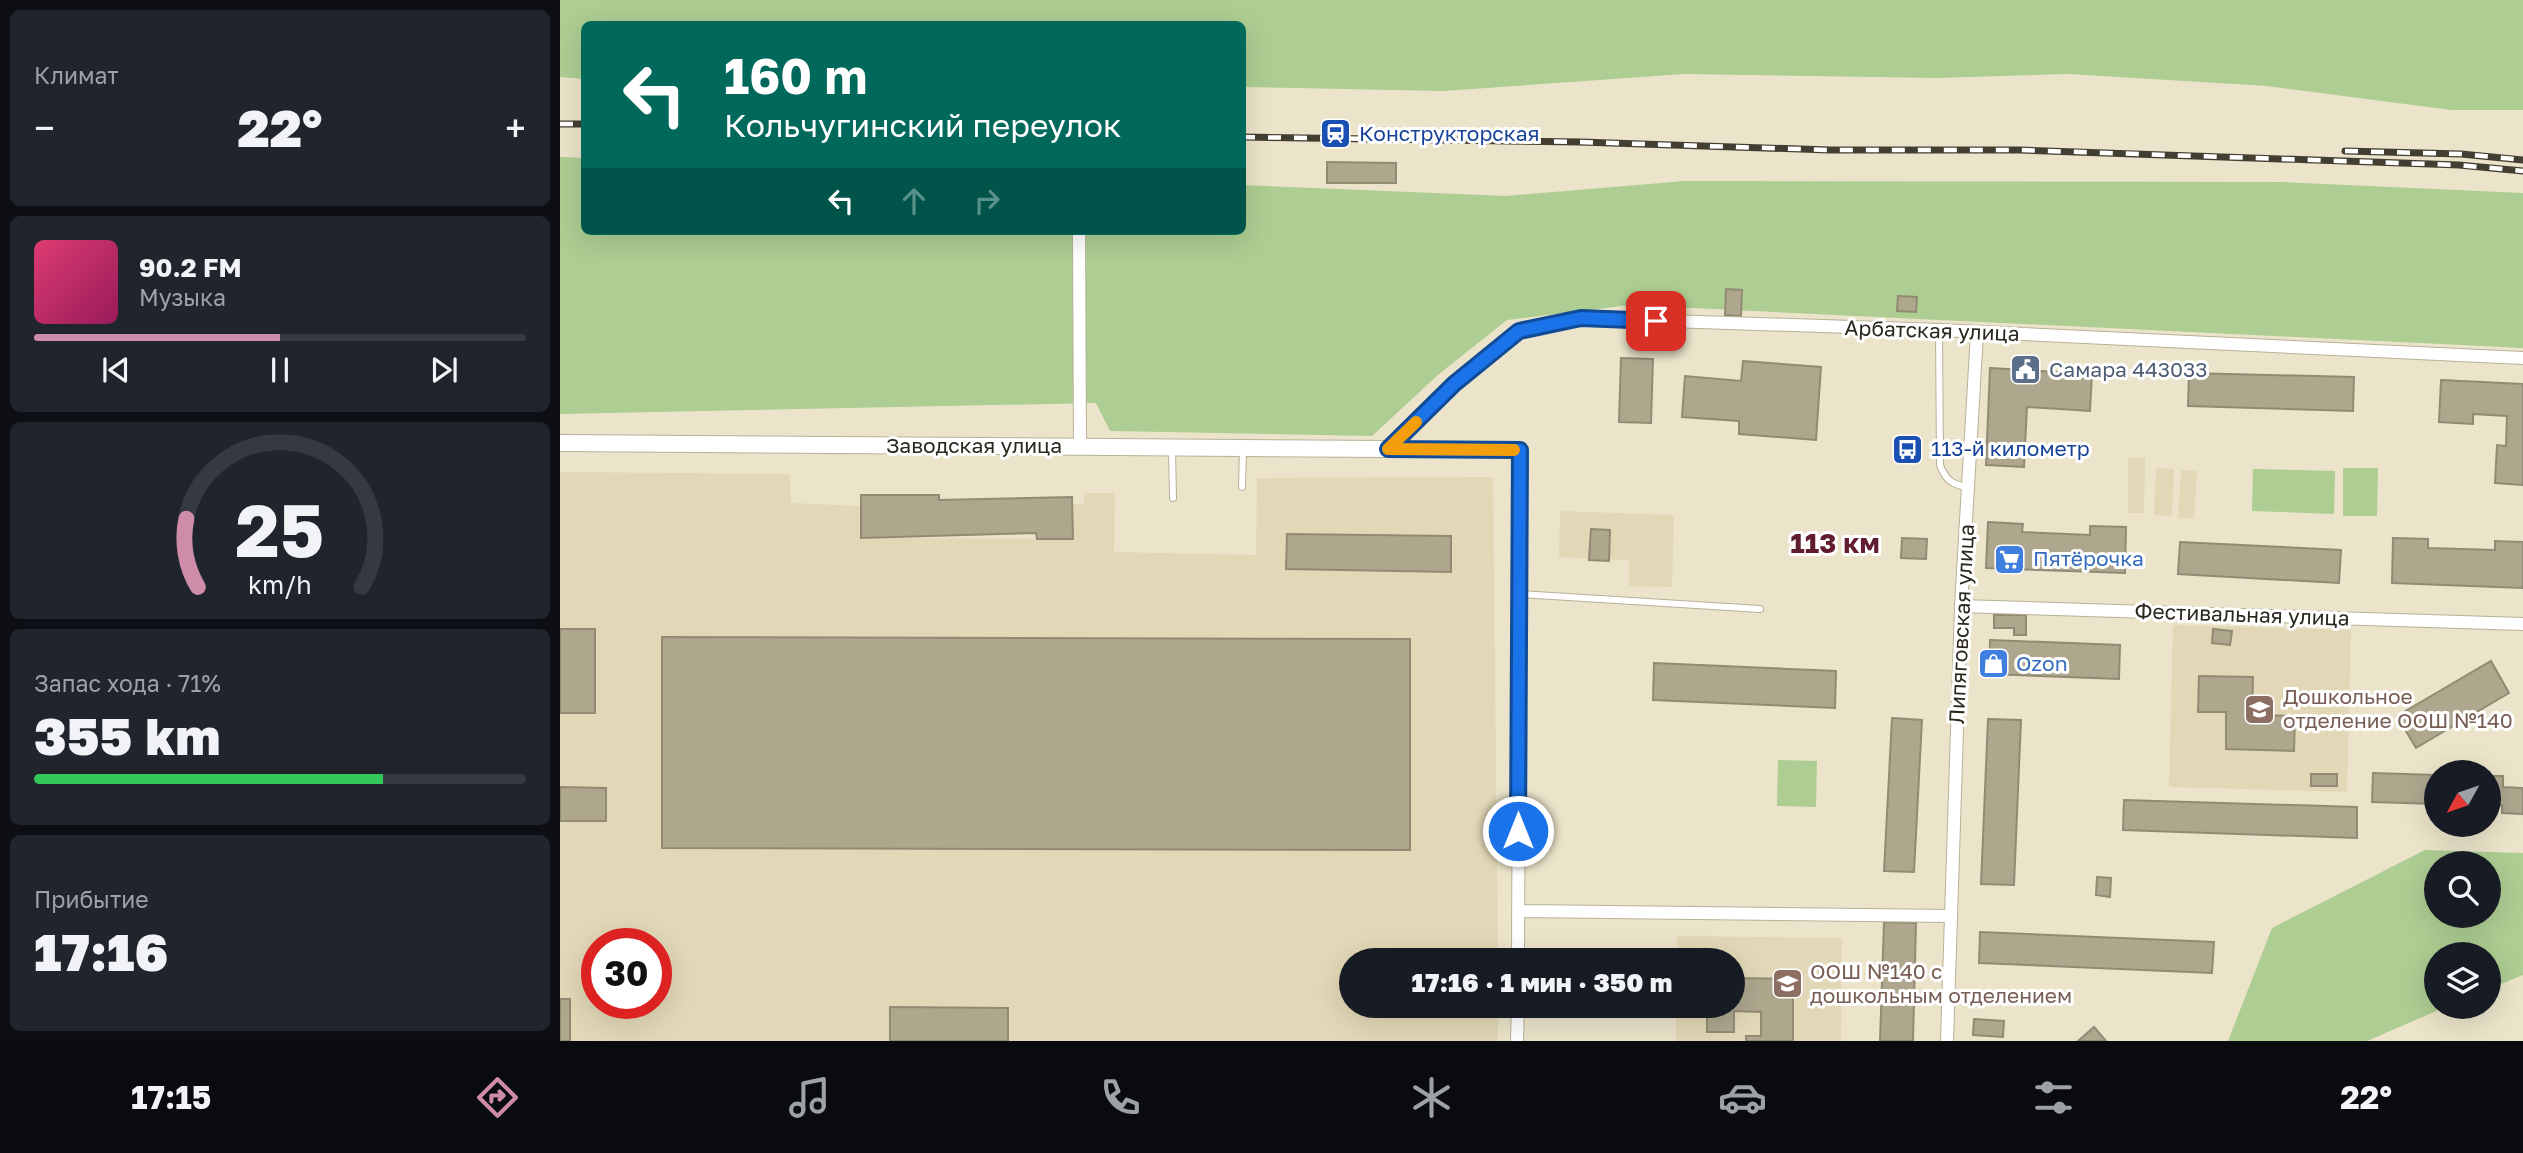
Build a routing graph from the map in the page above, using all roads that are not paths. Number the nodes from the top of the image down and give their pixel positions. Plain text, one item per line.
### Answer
1 (1079, 235) edge
2 (1939, 330) junction
3 (1977, 333) junction
4 (2523, 358) edge
5 (560, 443) edge
6 (1080, 447) junction
7 (1171, 448) junction
8 (1242, 448) junction
9 (1388, 449) junction
10 (1242, 486) dead end
11 (1969, 488) junction
12 (1173, 498) dead end
13 (1520, 594) junction
14 (1961, 606) junction
15 (1760, 609) dead end
16 (2523, 624) edge
17 (1518, 911) junction
18 (1951, 916) junction
19 (1518, 948) edge
20 (1518, 1018) edge
21 (1517, 1041) edge
22 (1947, 1041) edge

1 - 6 street
2 - 3 street, Арбатская улица
2 - 9 street, Арбатская улица
2 - 11 lane
3 - 4 street, Арбатская улица
3 - 11 street, Липяговская улица
5 - 6 street, Заводская улица
6 - 7 street, Заводская улица
7 - 8 street, Заводская улица
7 - 12 lane
8 - 9 street, Заводская улица
8 - 10 lane
9 - 13 street
11 - 14 street, Липяговская улица
13 - 15 lane
13 - 17 street
14 - 16 street, Фестивальная улица
14 - 18 street, Липяговская улица
17 - 18 street
17 - 19 street
18 - 22 street, Липяговская улица
20 - 21 street

